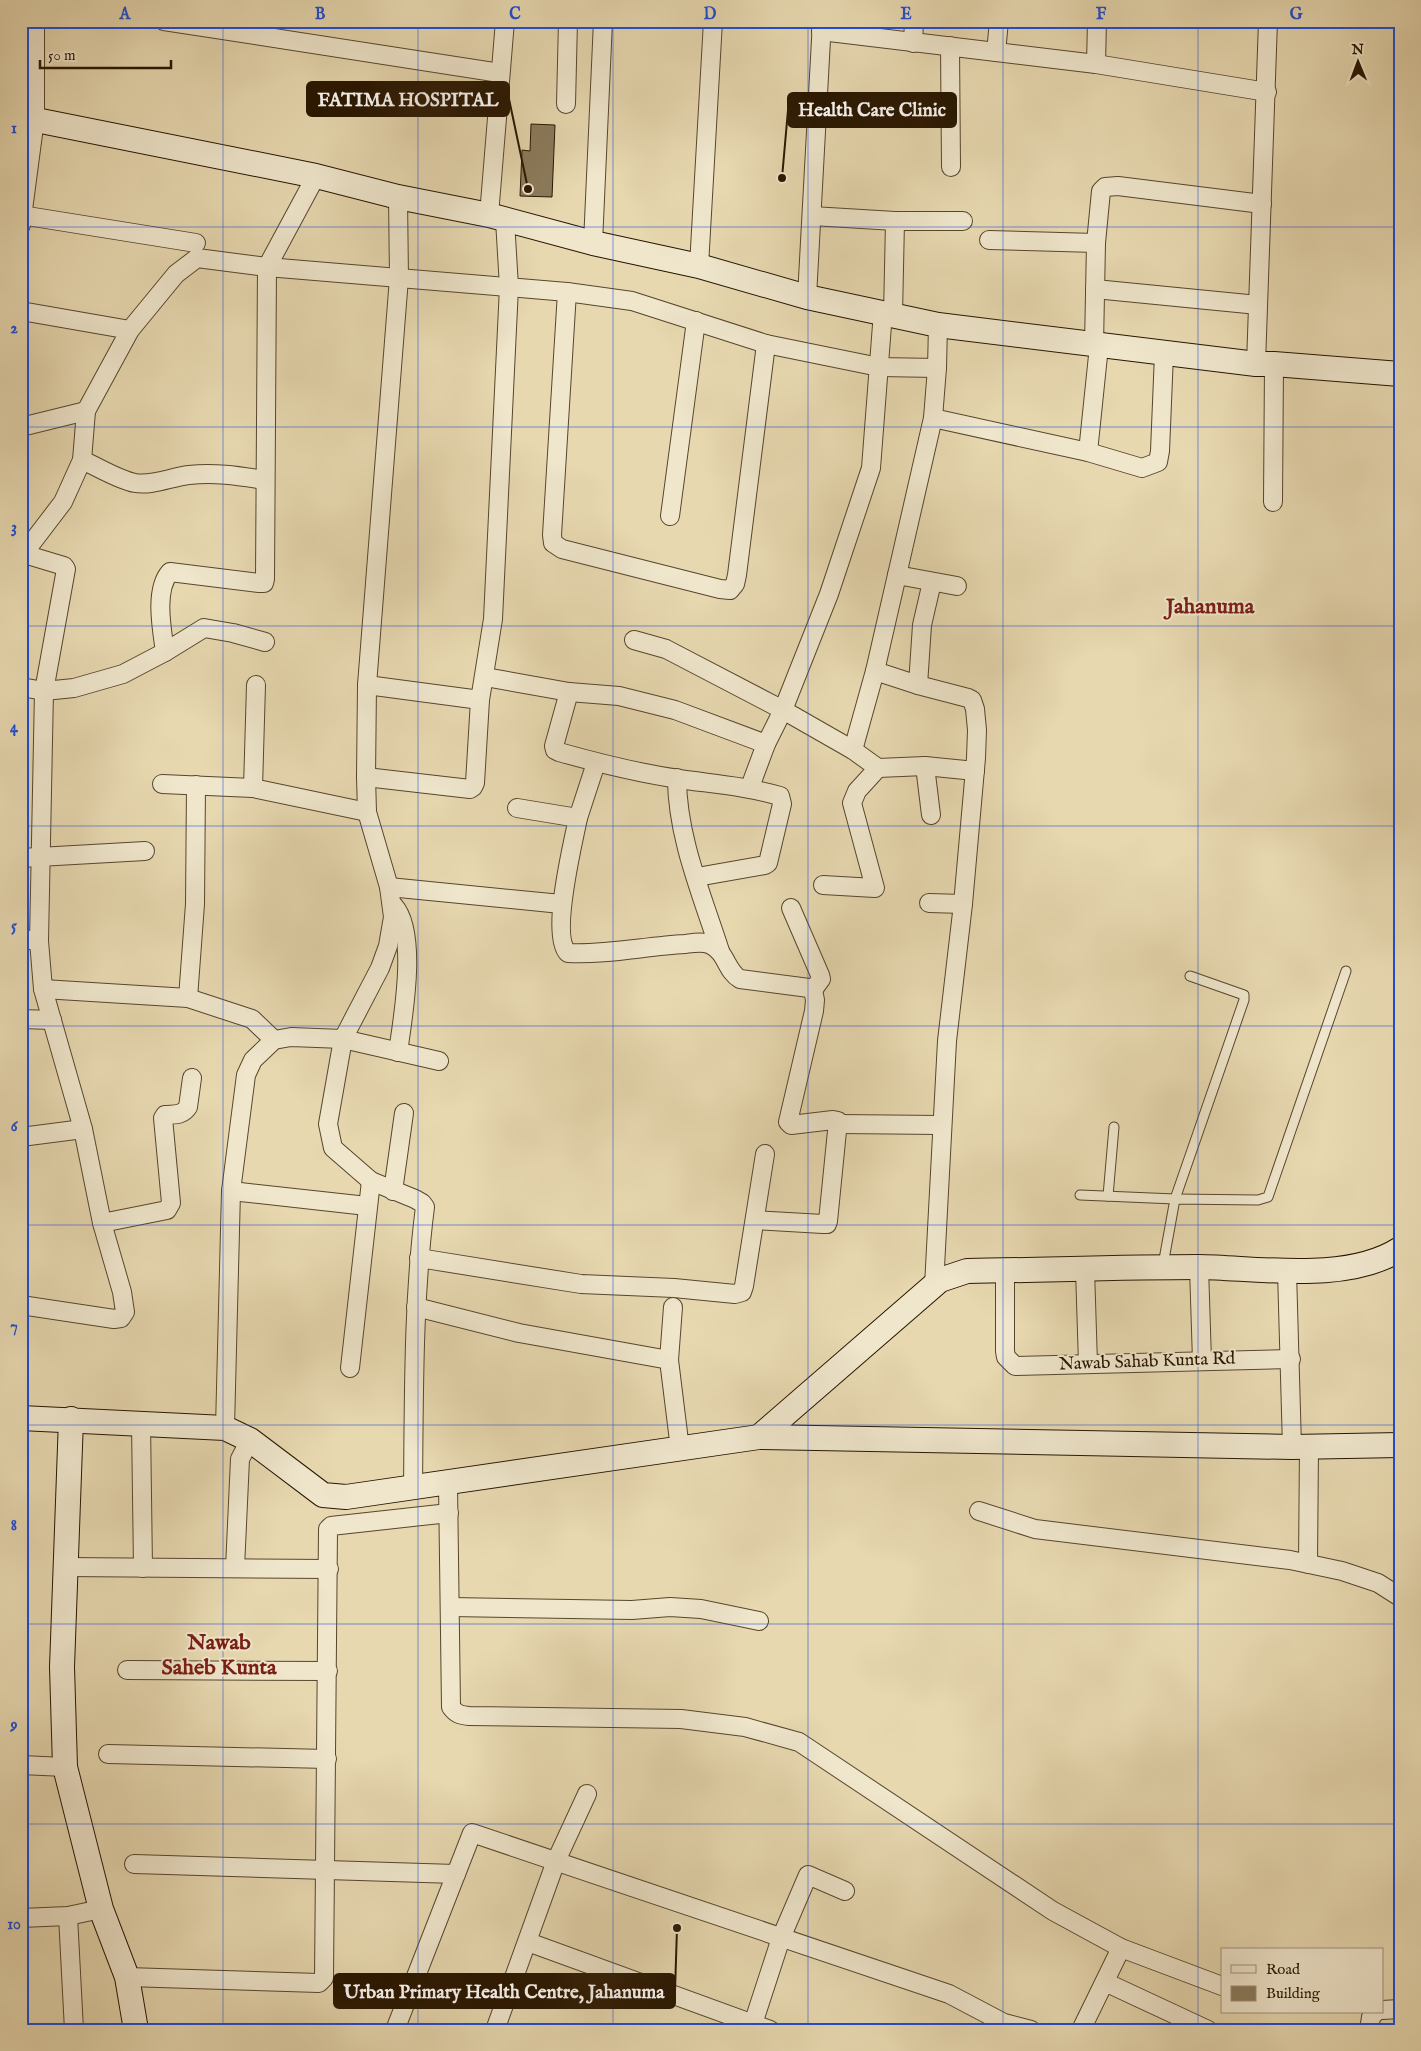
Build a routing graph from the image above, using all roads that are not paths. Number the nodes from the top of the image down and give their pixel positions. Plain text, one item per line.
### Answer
1 (35, 21) edge
2 (164, 21) edge
3 (504, 21) edge
4 (568, 21) edge
5 (603, 21) edge
6 (712, 21) edge
7 (914, 21) edge
8 (999, 21) edge
9 (1097, 21) edge
10 (1268, 21) edge
11 (822, 26) edge
12 (913, 43) junction
13 (950, 46) junction
14 (996, 52) junction
15 (1096, 64) junction
16 (500, 73) junction
17 (1267, 92) junction
18 (566, 104) dead end
19 (28, 118) edge
20 (951, 167) dead end
21 (316, 176) junction
22 (398, 197) junction
23 (1262, 204) junction
24 (812, 216) junction
25 (497, 217) junction
26 (22, 218) edge
27 (963, 220) dead end
28 (895, 221) junction
29 (989, 240) dead end
30 (196, 243) dead end
31 (593, 243) junction
32 (1096, 243) junction
33 (699, 266) junction
34 (267, 268) junction
35 (399, 278) junction
36 (509, 287) junction
37 (1095, 289) junction
38 (567, 292) junction
39 (807, 297) junction
40 (1258, 305) junction
41 (21, 311) edge
42 (888, 314) junction
43 (696, 321) junction
44 (938, 325) junction
45 (130, 330) junction
46 (766, 344) junction
47 (1096, 346) junction
48 (1164, 354) junction
49 (1265, 364) junction
50 (880, 367) junction
51 (937, 368) junction
52 (1400, 374) edge
53 (86, 411) junction
54 (933, 418) junction
55 (21, 427) edge
56 (1088, 452) junction
57 (82, 460) junction
58 (265, 480) junction
59 (1273, 502) dead end
60 (670, 516) dead end
61 (22, 555) edge
62 (897, 575) junction
63 (932, 582) junction
64 (957, 586) dead end
65 (634, 640) dead end
66 (264, 642) dead end
67 (165, 652) junction
68 (875, 671) junction
69 (485, 677) junction
70 (256, 685) dead end
71 (366, 685) junction
72 (918, 685) junction
73 (21, 688) edge
74 (44, 691) junction
75 (569, 692) junction
76 (480, 700) junction
77 (783, 710) junction
78 (766, 744) junction
79 (853, 750) junction
80 (596, 763) junction
81 (925, 766) junction
82 (878, 768) junction
83 (975, 771) junction
84 (366, 777) junction
85 (677, 778) junction
86 (162, 784) dead end
87 (196, 785) junction
88 (750, 787) junction
89 (253, 788) junction
90 (517, 808) dead end
91 (367, 812) junction
92 (931, 815) dead end
93 (578, 818) junction
94 (145, 851) dead end
95 (39, 857) junction
96 (21, 858) edge
97 (697, 877) junction
98 (823, 885) dead end
99 (390, 895) junction
100 (562, 904) junction
101 (930, 904) dead end
102 (963, 904) junction
103 (791, 908) dead end
104 (21, 939) edge
105 (39, 941) junction
106 (720, 950) junction
107 (1346, 971) dead end
108 (1190, 976) dead end
109 (43, 989) junction
110 (813, 990) junction
111 (188, 998) junction
112 (21, 1019) edge
113 (52, 1020) junction
114 (343, 1039) junction
115 (274, 1040) junction
116 (398, 1052) junction
117 (439, 1062) dead end
118 (192, 1078) dead end
119 (404, 1113) dead end
120 (838, 1124) junction
121 (941, 1124) junction
122 (1114, 1127) dead end
123 (82, 1129) junction
124 (21, 1137) edge
125 (765, 1154) dead end
126 (371, 1181) junction
127 (231, 1191) junction
128 (393, 1191) junction
129 (1080, 1195) dead end
130 (1108, 1196) junction
131 (1175, 1199) junction
132 (367, 1206) junction
133 (755, 1220) junction
134 (102, 1223) junction
135 (1400, 1249) edge
136 (419, 1258) junction
137 (1199, 1267) junction
138 (1162, 1268) junction
139 (1085, 1269) junction
140 (1005, 1270) junction
141 (1287, 1270) junction
142 (934, 1286) junction
143 (21, 1305) edge
144 (416, 1307) junction
145 (672, 1307) dead end
146 (1291, 1358) junction
147 (669, 1360) junction
148 (1202, 1361) junction
149 (1088, 1364) junction
150 (350, 1368) dead end
151 (21, 1418) edge
152 (71, 1419) junction
153 (141, 1423) junction
154 (225, 1428) junction
155 (759, 1437) junction
156 (250, 1440) junction
157 (1400, 1445) edge
158 (1300, 1447) junction
159 (680, 1449) junction
160 (448, 1484) junction
161 (413, 1488) junction
162 (979, 1511) dead end
163 (449, 1512) junction
164 (1308, 1564) junction
165 (64, 1567) junction
166 (143, 1568) junction
167 (235, 1568) junction
168 (329, 1569) junction
169 (1400, 1597) edge
170 (450, 1607) junction
171 (759, 1621) dead end
172 (127, 1670) dead end
173 (328, 1671) junction
174 (108, 1754) dead end
175 (327, 1759) junction
176 (21, 1765) edge
177 (65, 1767) junction
178 (587, 1794) dead end
179 (556, 1860) junction
180 (134, 1864) dead end
181 (325, 1869) junction
182 (456, 1874) junction
183 (845, 1891) dead end
184 (101, 1909) junction
185 (68, 1916) junction
186 (21, 1918) edge
187 (781, 1938) junction
188 (528, 1942) junction
189 (1121, 1948) junction
190 (127, 1977) junction
191 (1105, 1982) junction
192 (1221, 1986) edge
193 (1400, 2009) edge
194 (1384, 2010) edge
195 (1374, 2014) edge
196 (752, 2026) edge
197 (1002, 2026) edge
198 (497, 2029) edge
199 (74, 2030) edge
200 (136, 2030) edge
201 (395, 2030) edge
202 (770, 2030) edge
203 (1031, 2030) edge
204 (1081, 2030) edge
205 (1208, 2030) edge
206 (1369, 2030) edge

1 - 19 street
2 - 16 street
3 - 16 street
4 - 18 street
5 - 31 street
6 - 33 street
7 - 12 street
8 - 14 street
9 - 15 street
10 - 17 street
11 - 12 street
11 - 24 street
12 - 13 street
13 - 14 street
13 - 20 street
14 - 15 street
15 - 17 street
16 - 25 street
17 - 23 street
19 - 21 street
19 - 26 street
21 - 22 street
21 - 34 street
22 - 25 street
22 - 35 street
23 - 32 street
23 - 40 street
24 - 28 street
24 - 39 street
25 - 31 street
25 - 36 street
26 - 30 street
27 - 28 street
28 - 42 street
29 - 32 street
31 - 33 street
32 - 37 street
33 - 39 street
34 - 35 street
34 - 45 street
34 - 58 street
35 - 36 street
35 - 71 street
36 - 38 street
36 - 69 street
37 - 40 street
37 - 47 street
38 - 43 street
38 - 46 street
39 - 42 street
40 - 49 street
41 - 45 street
42 - 44 street
42 - 50 street
43 - 46 street
43 - 60 street
44 - 47 street
44 - 51 street
45 - 53 street
46 - 50 street
47 - 48 street
47 - 56 street
48 - 49 street
48 - 56 street
49 - 52 street
49 - 59 street
50 - 51 street
50 - 77 street
51 - 54 street
53 - 55 street
53 - 57 street
54 - 56 street
54 - 62 street
57 - 58 street
57 - 61 street
58 - 67 street
61 - 74 street
62 - 63 street
62 - 68 street
63 - 64 street
63 - 72 street
65 - 77 street
66 - 67 street
67 - 74 street
68 - 72 street
68 - 79 street
69 - 75 street
69 - 76 street
70 - 89 street
71 - 76 street
71 - 84 street
72 - 83 street
73 - 74 street
74 - 95 street
75 - 78 street
75 - 80 street
76 - 84 street
77 - 78 street
77 - 79 street
78 - 88 street
79 - 82 street
80 - 85 street
80 - 93 street
81 - 82 street
81 - 83 street
81 - 92 street
82 - 98 street
83 - 102 street
84 - 91 street
85 - 88 street
85 - 97 street
86 - 87 street
87 - 89 street
87 - 111 street
88 - 97 street
89 - 91 street
90 - 93 street
91 - 99 street
93 - 100 street
94 - 95 street
95 - 96 street
95 - 105 street
97 - 106 street
99 - 100 street
99 - 114 street
99 - 116 street
100 - 106 street
101 - 102 street
102 - 121 street
103 - 110 street
104 - 105 street
105 - 109 street
106 - 110 street
107 - 131 lane
108 - 131 lane
109 - 111 street
109 - 113 street
110 - 120 street
111 - 115 street
112 - 113 street
113 - 123 street
114 - 115 street
114 - 116 street
114 - 126 street
115 - 127 street
116 - 117 street
118 - 134 street
119 - 128 street
120 - 121 street
120 - 133 street
121 - 142 street
122 - 130 lane
123 - 124 street
123 - 134 street
125 - 133 street
126 - 128 street
126 - 132 street
127 - 132 street
127 - 154 street
128 - 136 street
129 - 130 lane
130 - 131 lane
131 - 138 lane
132 - 150 street
133 - 136 street
134 - 143 street
135 - 141 street
136 - 144 street
137 - 138 street
137 - 141 street
137 - 148 street
138 - 139 street
139 - 140 street
139 - 149 street
140 - 142 street
140 - 149 street, Nawab Sahab Kunta Rd
141 - 146 street
142 - 155 street
144 - 147 street
144 - 161 street
145 - 147 street
146 - 148 street, Nawab Sahab Kunta Rd
146 - 158 street
147 - 159 street
148 - 149 street, Nawab Sahab Kunta Rd
151 - 152 street
152 - 153 street
152 - 165 street
153 - 154 street
153 - 166 street
154 - 156 street
155 - 158 street
155 - 159 street
156 - 161 street
156 - 167 street
157 - 158 street
158 - 164 street
159 - 160 street
160 - 161 street
160 - 163 street
162 - 164 street
163 - 168 street
163 - 170 street
164 - 169 street
165 - 166 street
165 - 177 street
166 - 167 street
167 - 168 street
168 - 173 street
170 - 171 street
170 - 189 street
172 - 173 street
173 - 175 street
174 - 175 street
175 - 181 street
176 - 177 street
177 - 184 street
178 - 179 street
179 - 182 street
179 - 187 street
179 - 188 street
180 - 181 street
181 - 182 street
181 - 190 street
182 - 201 street
183 - 187 street
184 - 185 street
184 - 190 street
185 - 186 street
185 - 199 street
187 - 196 street
187 - 197 street
188 - 196 street
188 - 198 street
189 - 191 street
189 - 192 street
190 - 200 street
191 - 204 street
191 - 205 street
193 - 194 street
195 - 206 street
196 - 202 street
197 - 203 street

